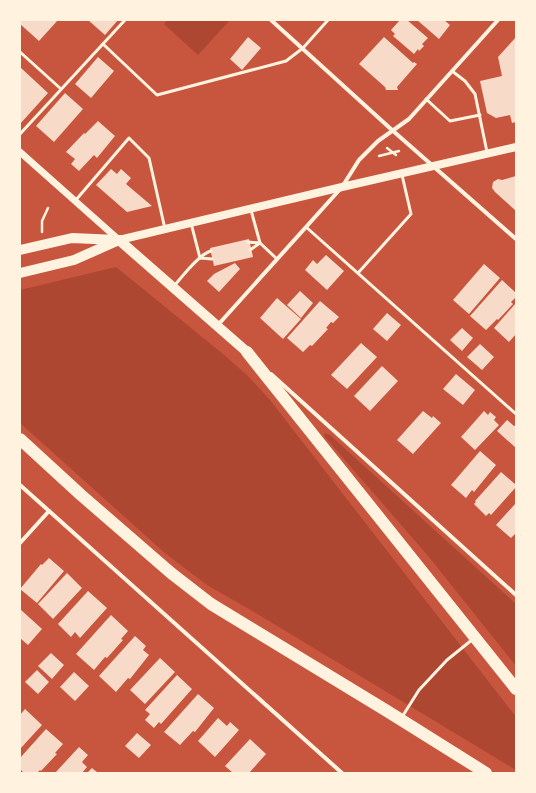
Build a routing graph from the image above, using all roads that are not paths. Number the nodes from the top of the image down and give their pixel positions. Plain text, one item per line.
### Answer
1 (125, 20) edge
2 (271, 20) edge
3 (328, 20) edge
4 (498, 20) edge
5 (103, 44) junction
6 (303, 48) junction
7 (20, 52) edge
8 (452, 71) junction
9 (61, 89) junction
10 (426, 99) junction
11 (480, 115) junction
12 (392, 130) junction
13 (20, 134) edge
14 (516, 147) edge
15 (487, 154) junction
16 (21, 156) edge
17 (433, 166) junction
18 (402, 173) junction
19 (342, 187) junction
20 (75, 201) junction
21 (250, 208) junction
22 (191, 223) junction
23 (306, 227) junction
24 (165, 229) junction
25 (516, 239) edge
26 (119, 240) junction
27 (248, 242) dead end
28 (260, 243) junction
29 (20, 250) edge
30 (250, 250) dead end
31 (211, 251) dead end
32 (200, 258) junction
33 (212, 259) dead end
34 (277, 259) junction
35 (20, 273) edge
36 (358, 273) junction
37 (173, 287) junction
38 (217, 326) junction
39 (247, 352) junction
40 (516, 414) edge
41 (20, 439) edge
42 (20, 485) edge
43 (49, 511) junction
44 (20, 543) edge
45 (516, 595) edge
46 (475, 637) junction
47 (516, 689) edge
48 (400, 720) junction
49 (342, 773) edge
50 (486, 773) edge

1 - 5 lane
2 - 6 street
3 - 6 lane
4 - 8 street
5 - 6 lane
5 - 9 lane
6 - 12 street
7 - 9 lane
8 - 10 street
8 - 11 lane
9 - 13 lane
10 - 11 lane
10 - 12 street
11 - 15 lane
12 - 17 street
12 - 19 street
14 - 15 main road
15 - 17 main road
16 - 20 street
17 - 18 main road
17 - 25 street
18 - 19 main road
18 - 36 lane
19 - 21 main road
19 - 23 street
20 - 24 lane
20 - 26 street
21 - 22 main road
21 - 28 lane
22 - 24 main road
22 - 32 lane
23 - 34 street
23 - 36 lane
24 - 26 main road
26 - 29 main road
26 - 35 main road
26 - 37 main road
27 - 28 lane
28 - 30 lane
28 - 34 lane
31 - 32 lane
32 - 33 lane
32 - 37 lane
34 - 38 street
36 - 40 lane
37 - 38 main road
38 - 39 main road
39 - 45 street
39 - 46 highway
41 - 48 highway
42 - 43 street
43 - 44 street
43 - 49 street
46 - 47 highway
46 - 48 lane
48 - 50 highway

